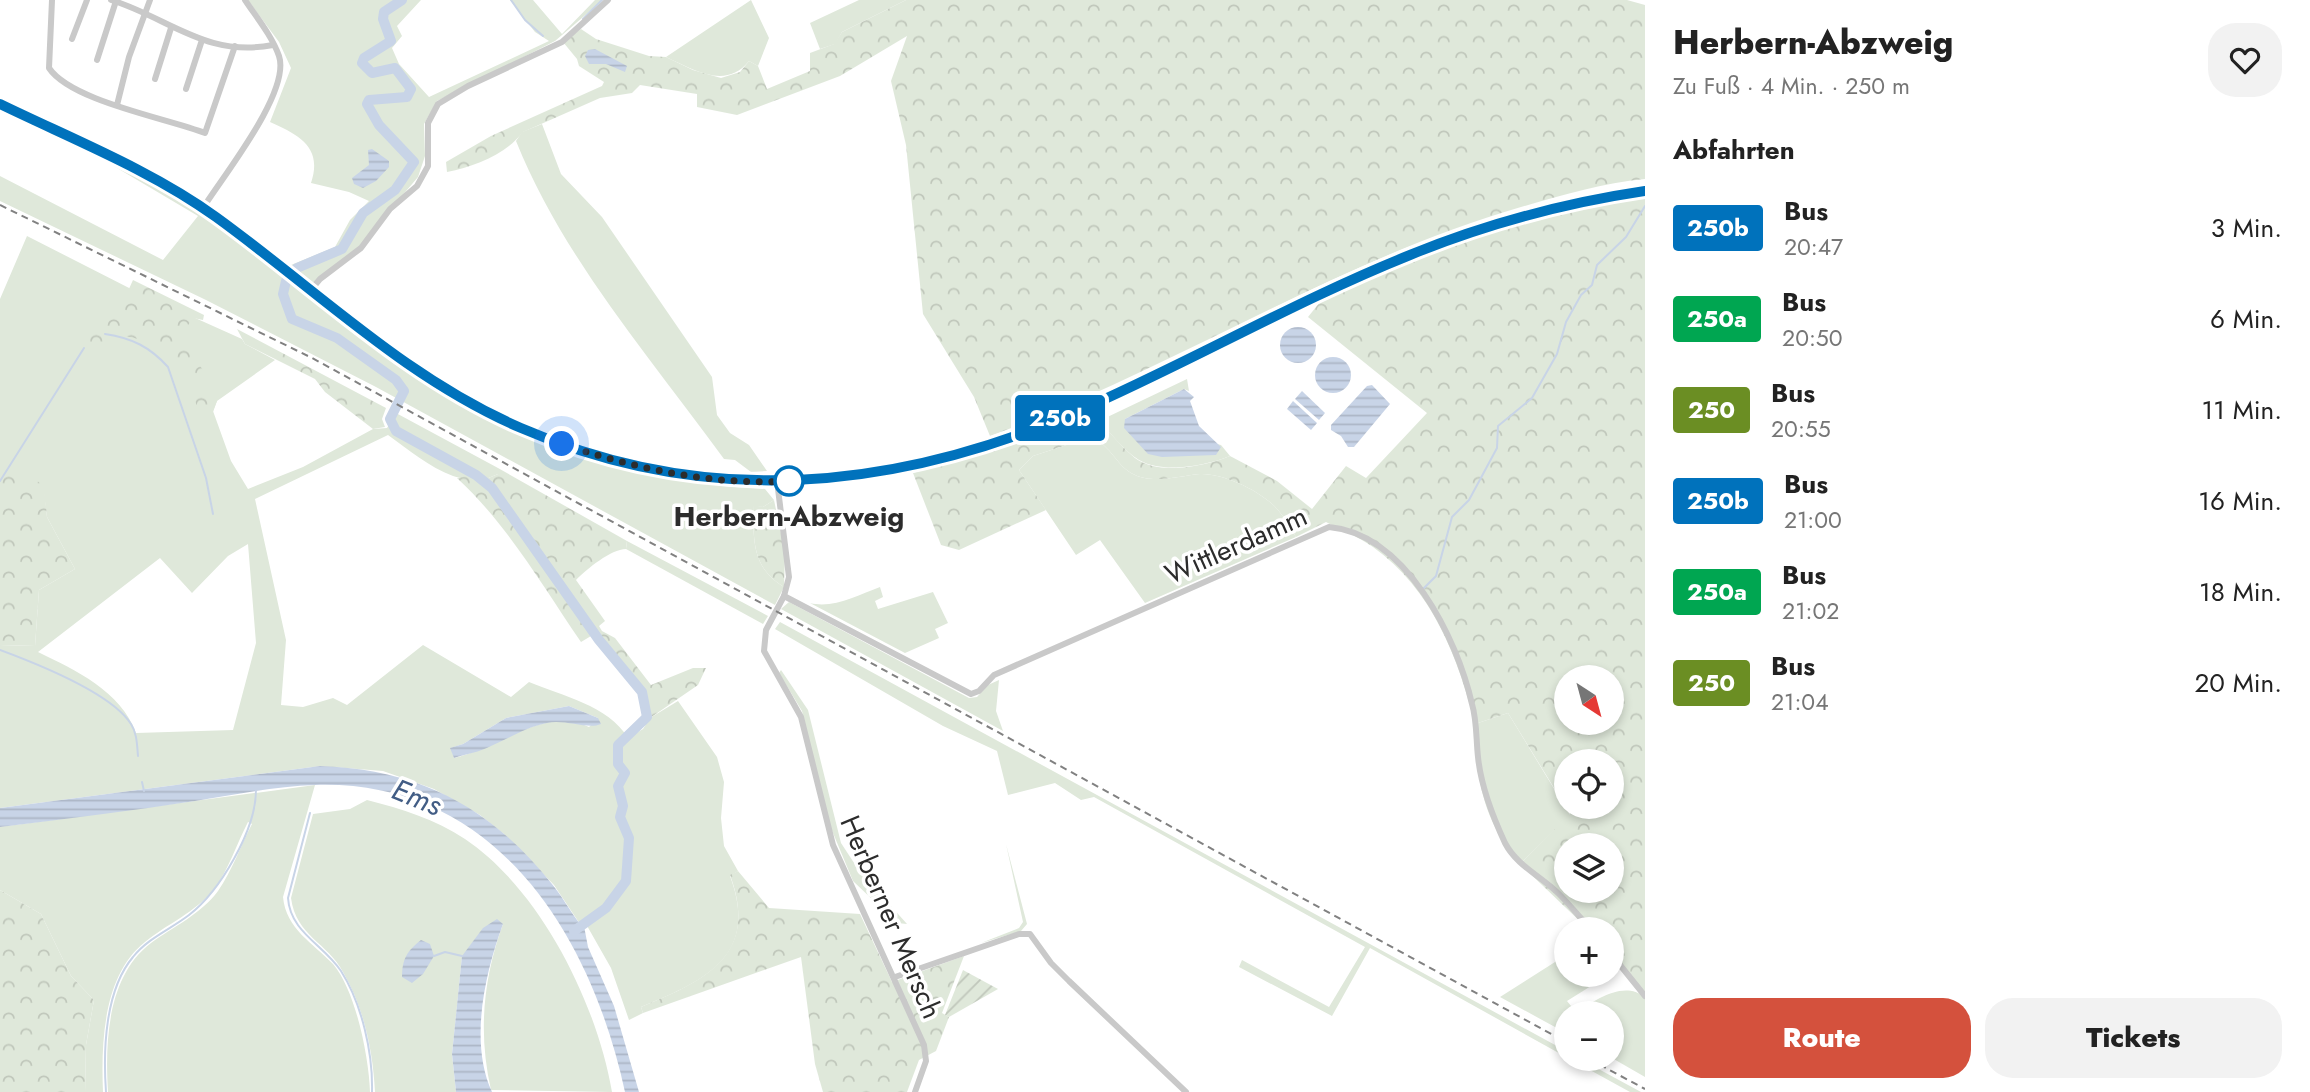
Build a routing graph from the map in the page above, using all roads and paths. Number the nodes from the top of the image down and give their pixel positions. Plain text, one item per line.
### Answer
1 (52, 0) edge
2 (87, 0) edge
3 (150, 0) edge
4 (245, 0) edge
5 (608, 0) edge
6 (114, 1) edge
7 (143, 14) junction
8 (171, 28) junction
9 (72, 39) dead end
10 (202, 40) junction
11 (273, 45) junction
12 (235, 46) junction
13 (97, 60) dead end
14 (155, 79) dead end
15 (186, 89) dead end
16 (0, 104) edge
17 (117, 105) junction
18 (1645, 191) edge
19 (203, 208) junction
20 (310, 291) junction
21 (777, 481) junction
22 (784, 596) junction
23 (1580, 917) edge
24 (1624, 970) edge
25 (895, 977) junction
26 (1645, 996) edge
27 (915, 1092) edge
28 (1186, 1092) edge

1 - 17 street
2 - 9 street
3 - 7 street
4 - 11 street
5 - 20 street
6 - 7 street
6 - 13 street
7 - 8 street
7 - 17 street
8 - 10 street
8 - 14 street
10 - 12 street
10 - 15 street
11 - 12 street
11 - 19 street
12 - 17 street
16 - 19 street
18 - 21 street
19 - 20 street
20 - 21 street
21 - 22 street, Herberner Mersch
22 - 23 street, Wittlerdamm
22 - 25 street, Herberner Mersch
24 - 26 street
25 - 27 street, Herberner Mersch
25 - 28 street

